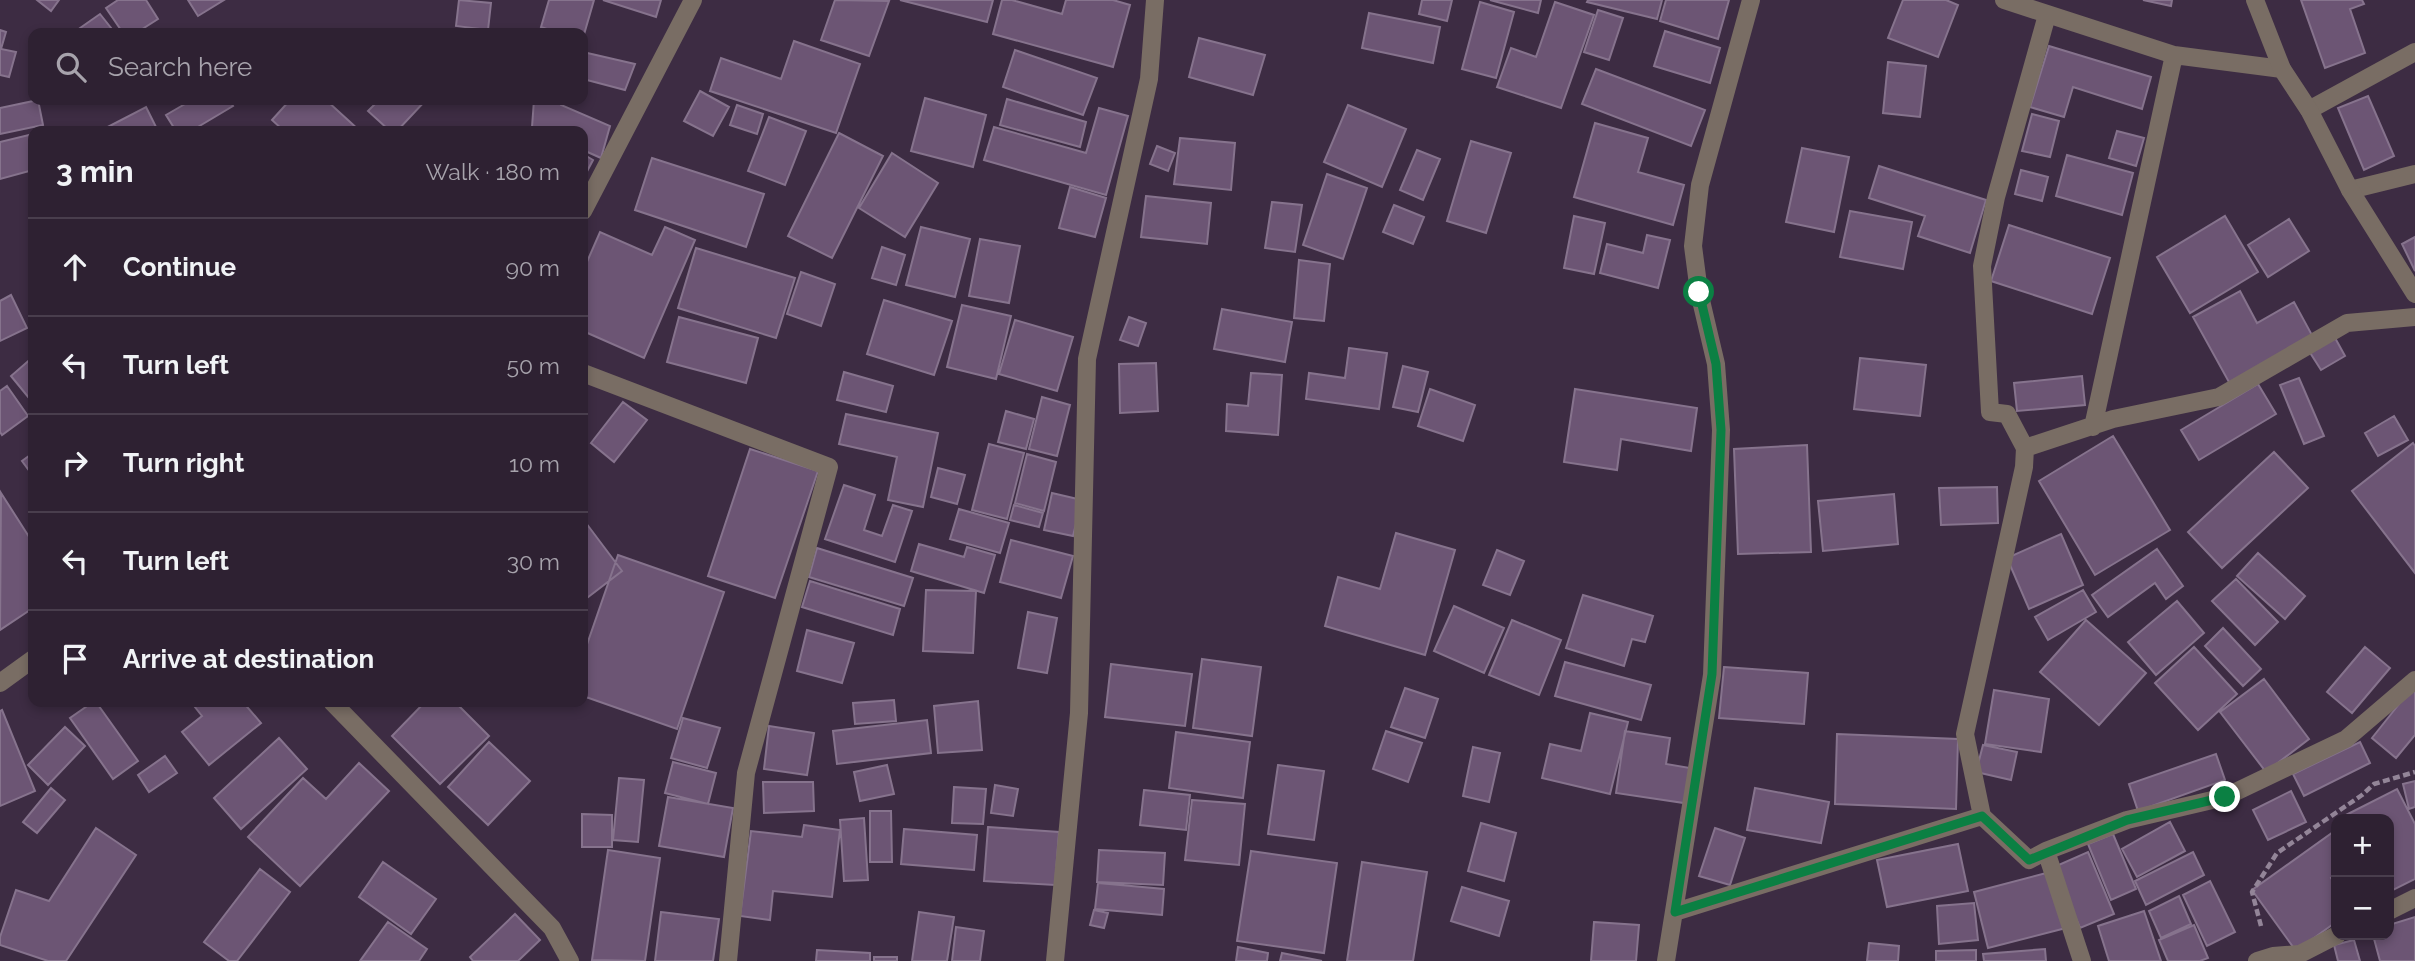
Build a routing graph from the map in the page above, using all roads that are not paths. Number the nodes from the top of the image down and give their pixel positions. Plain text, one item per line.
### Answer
1 (693, 0) edge
2 (1155, 0) edge
3 (1751, 0) edge
4 (2004, 0) edge
5 (2255, 0) edge
6 (2047, 15) junction
7 (2415, 52) edge
8 (2174, 55) junction
9 (2281, 69) junction
10 (2309, 110) junction
11 (2415, 174) edge
12 (2350, 190) junction
13 (588, 201) edge
14 (2415, 294) edge
15 (2415, 317) edge
16 (588, 375) edge
17 (2093, 427) junction
18 (2025, 448) junction
19 (28, 663) edge
20 (2415, 680) edge
21 (0, 683) edge
22 (337, 707) edge
23 (1982, 816) junction
24 (2046, 851) junction
25 (2415, 898) edge
26 (2394, 908) edge
27 (1675, 912) junction
28 (2331, 938) edge
29 (2265, 959) edge
30 (570, 961) edge
31 (728, 961) edge
32 (1055, 961) edge
33 (1666, 961) edge
34 (2082, 961) edge

1 - 13 street
2 - 32 street
3 - 27 street
4 - 6 street
5 - 9 street
6 - 8 street
6 - 18 street
7 - 10 street
8 - 9 street
8 - 17 street
9 - 10 street
10 - 12 street
11 - 12 street
12 - 14 street
15 - 17 street
16 - 31 street
17 - 18 street
18 - 23 street
19 - 21 street
20 - 24 street
22 - 30 street
23 - 24 street
23 - 27 street
24 - 34 street
25 - 26 street
27 - 33 street
28 - 29 street

